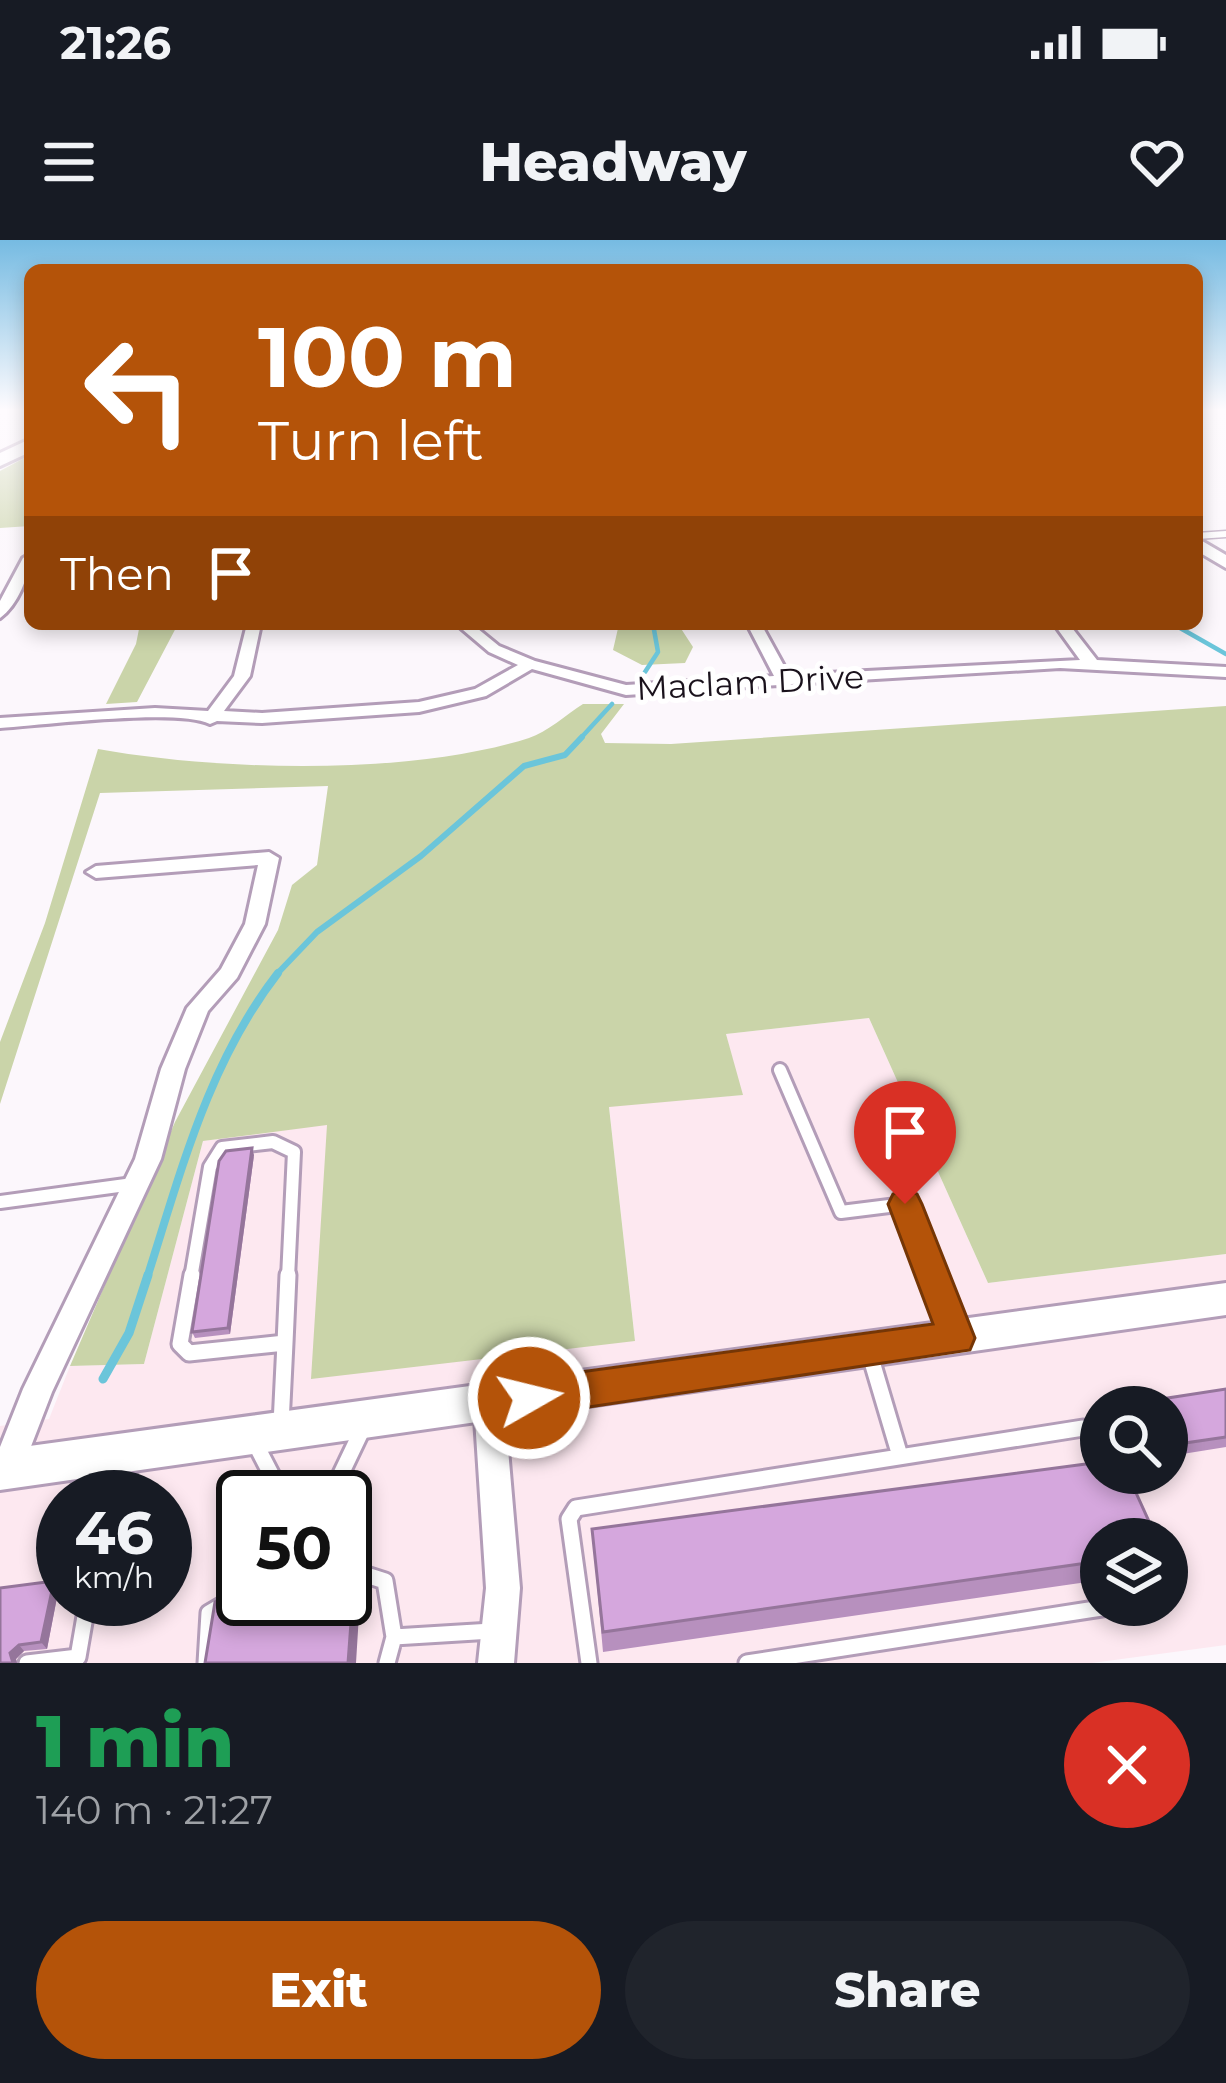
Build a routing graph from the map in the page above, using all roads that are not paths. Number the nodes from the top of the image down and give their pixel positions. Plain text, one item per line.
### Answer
1 (24, 569) edge
2 (0, 614) edge
3 (253, 630) edge
4 (470, 630) edge
5 (757, 630) edge
6 (1066, 630) edge
7 (1090, 662) junction
8 (530, 664) junction
9 (1226, 672) edge
10 (784, 683) junction
11 (210, 719) junction
12 (0, 723) edge
13 (96, 872) dead end
14 (780, 1070) dead end
15 (136, 1184) junction
16 (0, 1202) edge
17 (1226, 1299) edge
18 (956, 1338) junction
19 (285, 1343) junction
20 (868, 1350) junction
21 (489, 1403) junction
22 (366, 1421) junction
23 (1080, 1427) edge
24 (266, 1435) junction
25 (112, 1455) junction
26 (900, 1456) junction
27 (3, 1470) edge
28 (109, 1470) edge
29 (276, 1470) edge
30 (342, 1470) edge
31 (372, 1577) edge
32 (216, 1608) edge
33 (1080, 1611) edge
34 (83, 1626) edge
35 (394, 1636) junction
36 (499, 1647) edge
37 (27, 1663) edge
38 (206, 1663) edge
39 (387, 1663) edge
40 (589, 1663) edge
41 (747, 1663) edge

1 - 2 street
3 - 11 street
4 - 8 street, Maclam Drive
5 - 10 street
6 - 7 street
7 - 9 street, Maclam Drive
7 - 10 street, Maclam Drive
8 - 10 street, Maclam Drive
8 - 11 street
11 - 12 street
13 - 15 street
14 - 18 lane
15 - 16 lane
15 - 27 street
17 - 18 main road
18 - 20 main road
19 - 19 lane
19 - 24 lane
20 - 21 main road
20 - 26 lane
21 - 22 main road
21 - 36 street
22 - 24 main road
22 - 30 lane
23 - 26 lane
24 - 25 main road
24 - 29 lane
25 - 27 main road
25 - 28 lane
26 - 40 lane
31 - 35 lane
32 - 38 lane
33 - 41 lane
34 - 37 lane
35 - 36 lane
35 - 39 lane

